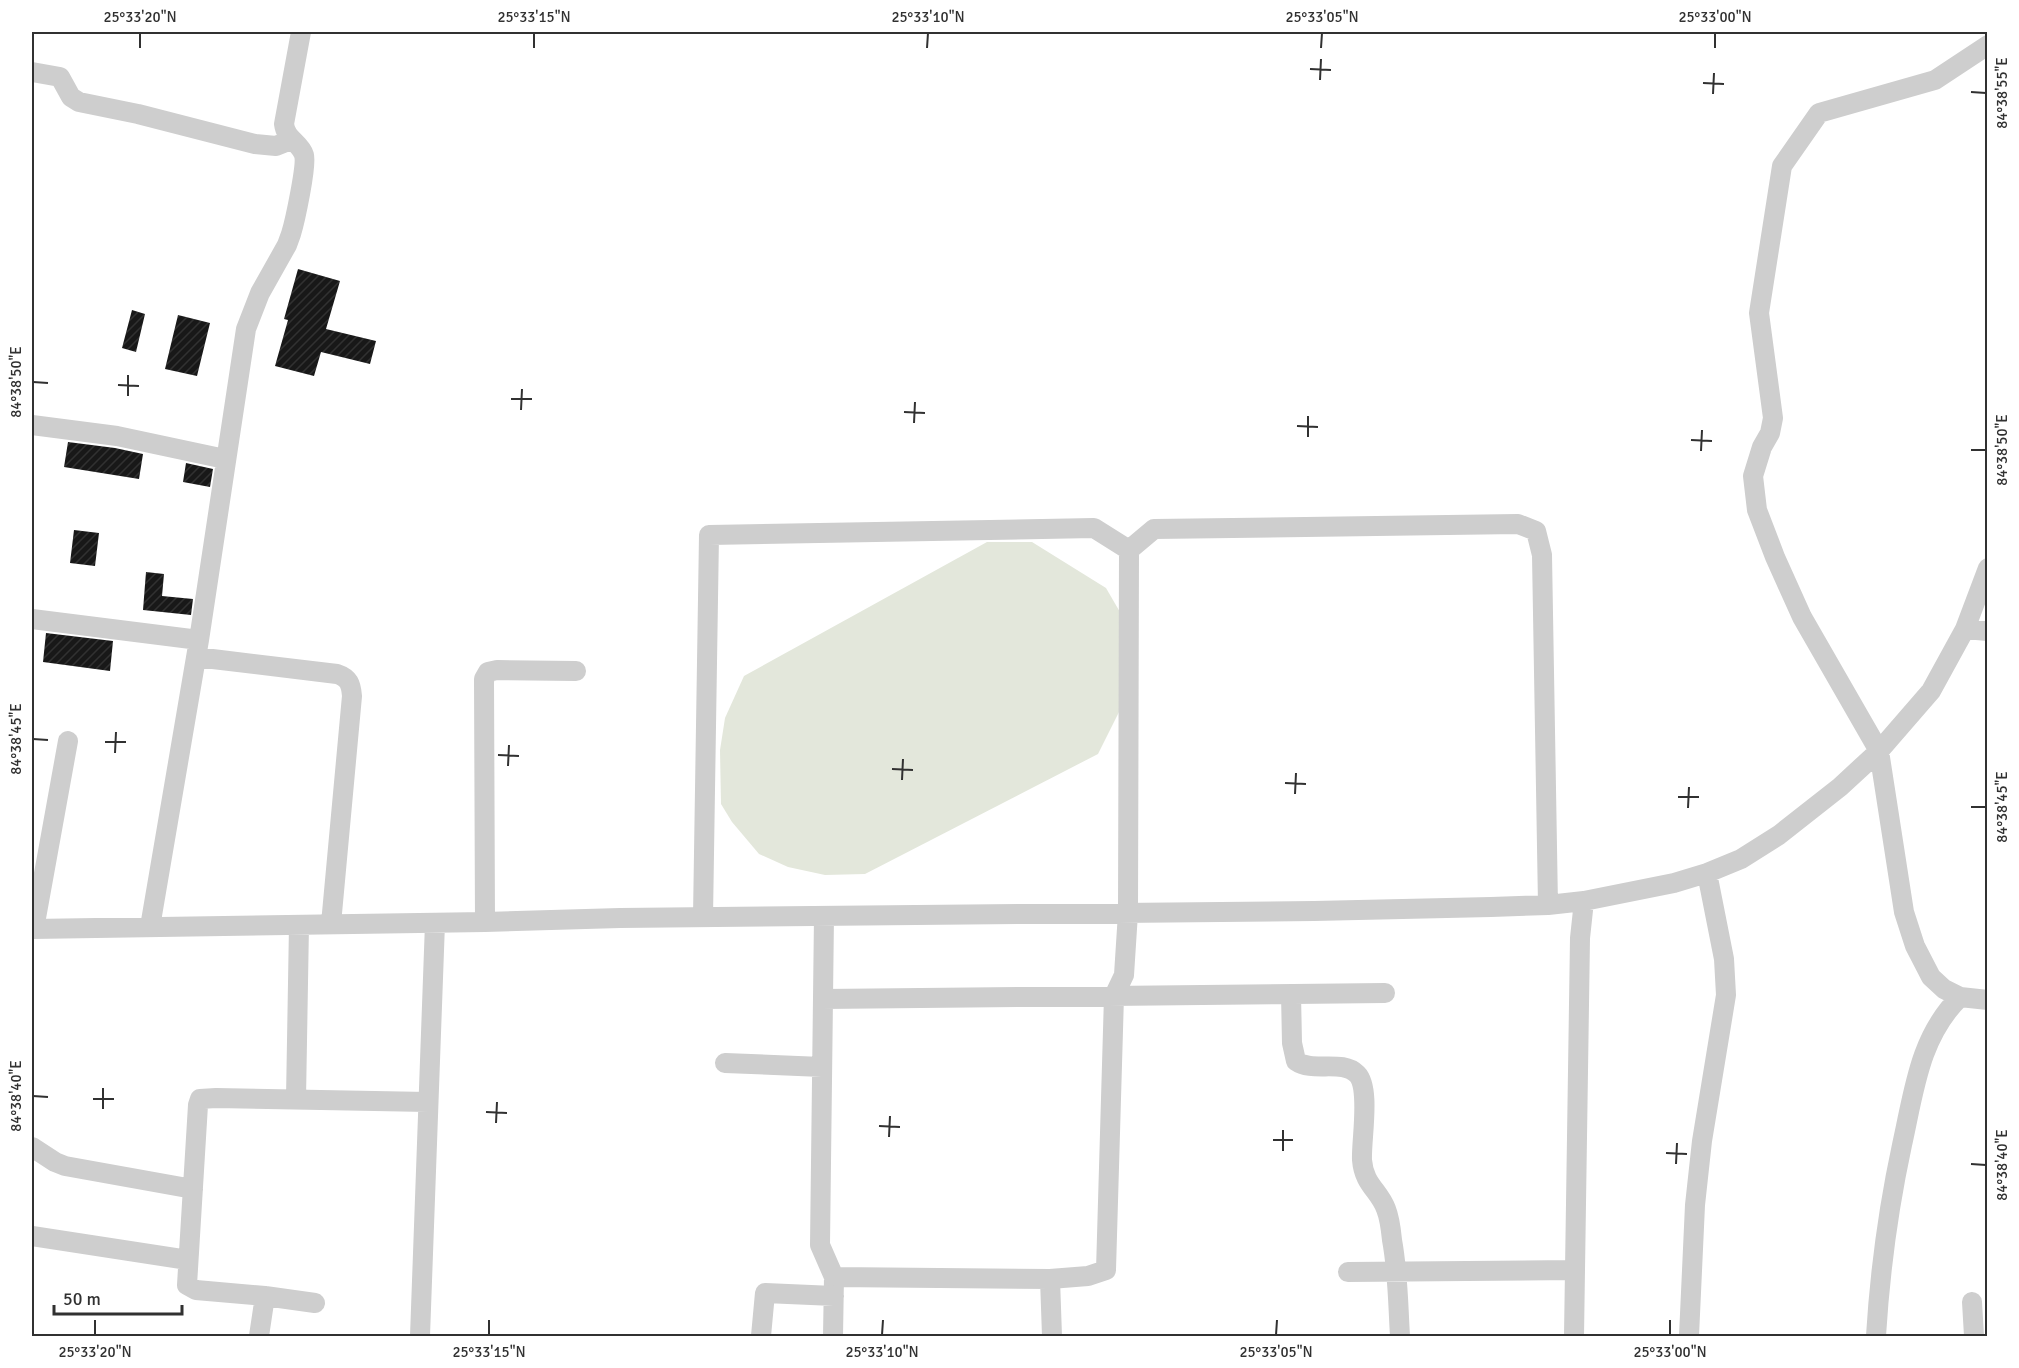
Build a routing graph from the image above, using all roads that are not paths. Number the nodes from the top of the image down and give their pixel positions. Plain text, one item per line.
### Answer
1 (301, 32) edge
2 (1988, 45) edge
3 (32, 72) edge
4 (291, 140) junction
5 (32, 425) edge
6 (225, 459) junction
7 (1129, 550) junction
8 (1988, 568) edge
9 (32, 619) edge
10 (1965, 629) junction
11 (1988, 632) edge
12 (197, 649) junction
13 (576, 671) dead end
14 (68, 741) dead end
15 (1879, 751) junction
16 (1707, 873) junction
17 (1584, 901) junction
18 (1548, 905) junction
19 (1128, 913) junction
20 (824, 916) junction
21 (703, 917) junction
22 (484, 922) junction
23 (435, 923) junction
24 (331, 924) junction
25 (299, 925) junction
26 (150, 927) junction
27 (33, 929) edge
28 (1385, 993) dead end
29 (1291, 994) junction
30 (1114, 996) junction
31 (1960, 997) junction
32 (823, 999) junction
33 (1988, 1000) edge
34 (725, 1063) dead end
35 (822, 1067) junction
36 (296, 1099) junction
37 (428, 1102) junction
38 (32, 1147) edge
39 (193, 1189) junction
40 (32, 1236) edge
41 (188, 1260) junction
42 (1574, 1270) junction
43 (1348, 1272) dead end
44 (1398, 1273) junction
45 (1050, 1279) junction
46 (834, 1286) junction
47 (264, 1296) junction
48 (1972, 1302) dead end
49 (315, 1303) dead end
50 (259, 1336) edge
51 (420, 1336) edge
52 (761, 1336) edge
53 (833, 1336) edge
54 (1052, 1336) edge
55 (1401, 1336) edge
56 (1574, 1336) edge
57 (1689, 1336) edge
58 (1876, 1336) edge
59 (1974, 1336) edge

1 - 4 street
2 - 15 street
3 - 4 street
4 - 6 street
5 - 6 street
6 - 12 street
7 - 18 street
7 - 19 street
7 - 21 street
8 - 10 street
9 - 12 street
10 - 11 street
10 - 15 street
12 - 24 street
12 - 26 street
13 - 22 street
14 - 27 street
15 - 16 street
15 - 31 street
16 - 17 street
16 - 57 street
17 - 18 street
17 - 42 street
18 - 19 street
19 - 20 street
19 - 30 street
20 - 21 street
20 - 32 street
21 - 22 street
22 - 23 street
23 - 24 street
23 - 37 street
24 - 25 street
25 - 26 street
25 - 36 street
26 - 27 street
28 - 29 street
29 - 30 street
29 - 44 street
30 - 32 street
30 - 45 street
31 - 33 street
31 - 58 street
32 - 35 street
34 - 35 street
35 - 46 street
36 - 37 street
36 - 39 street
37 - 51 street
38 - 39 street
39 - 41 street
40 - 41 street
41 - 47 street
42 - 44 street
42 - 56 street
43 - 44 street
44 - 55 street
45 - 46 street
45 - 54 street
46 - 52 street
46 - 53 street
47 - 49 street
47 - 50 street
48 - 59 street

